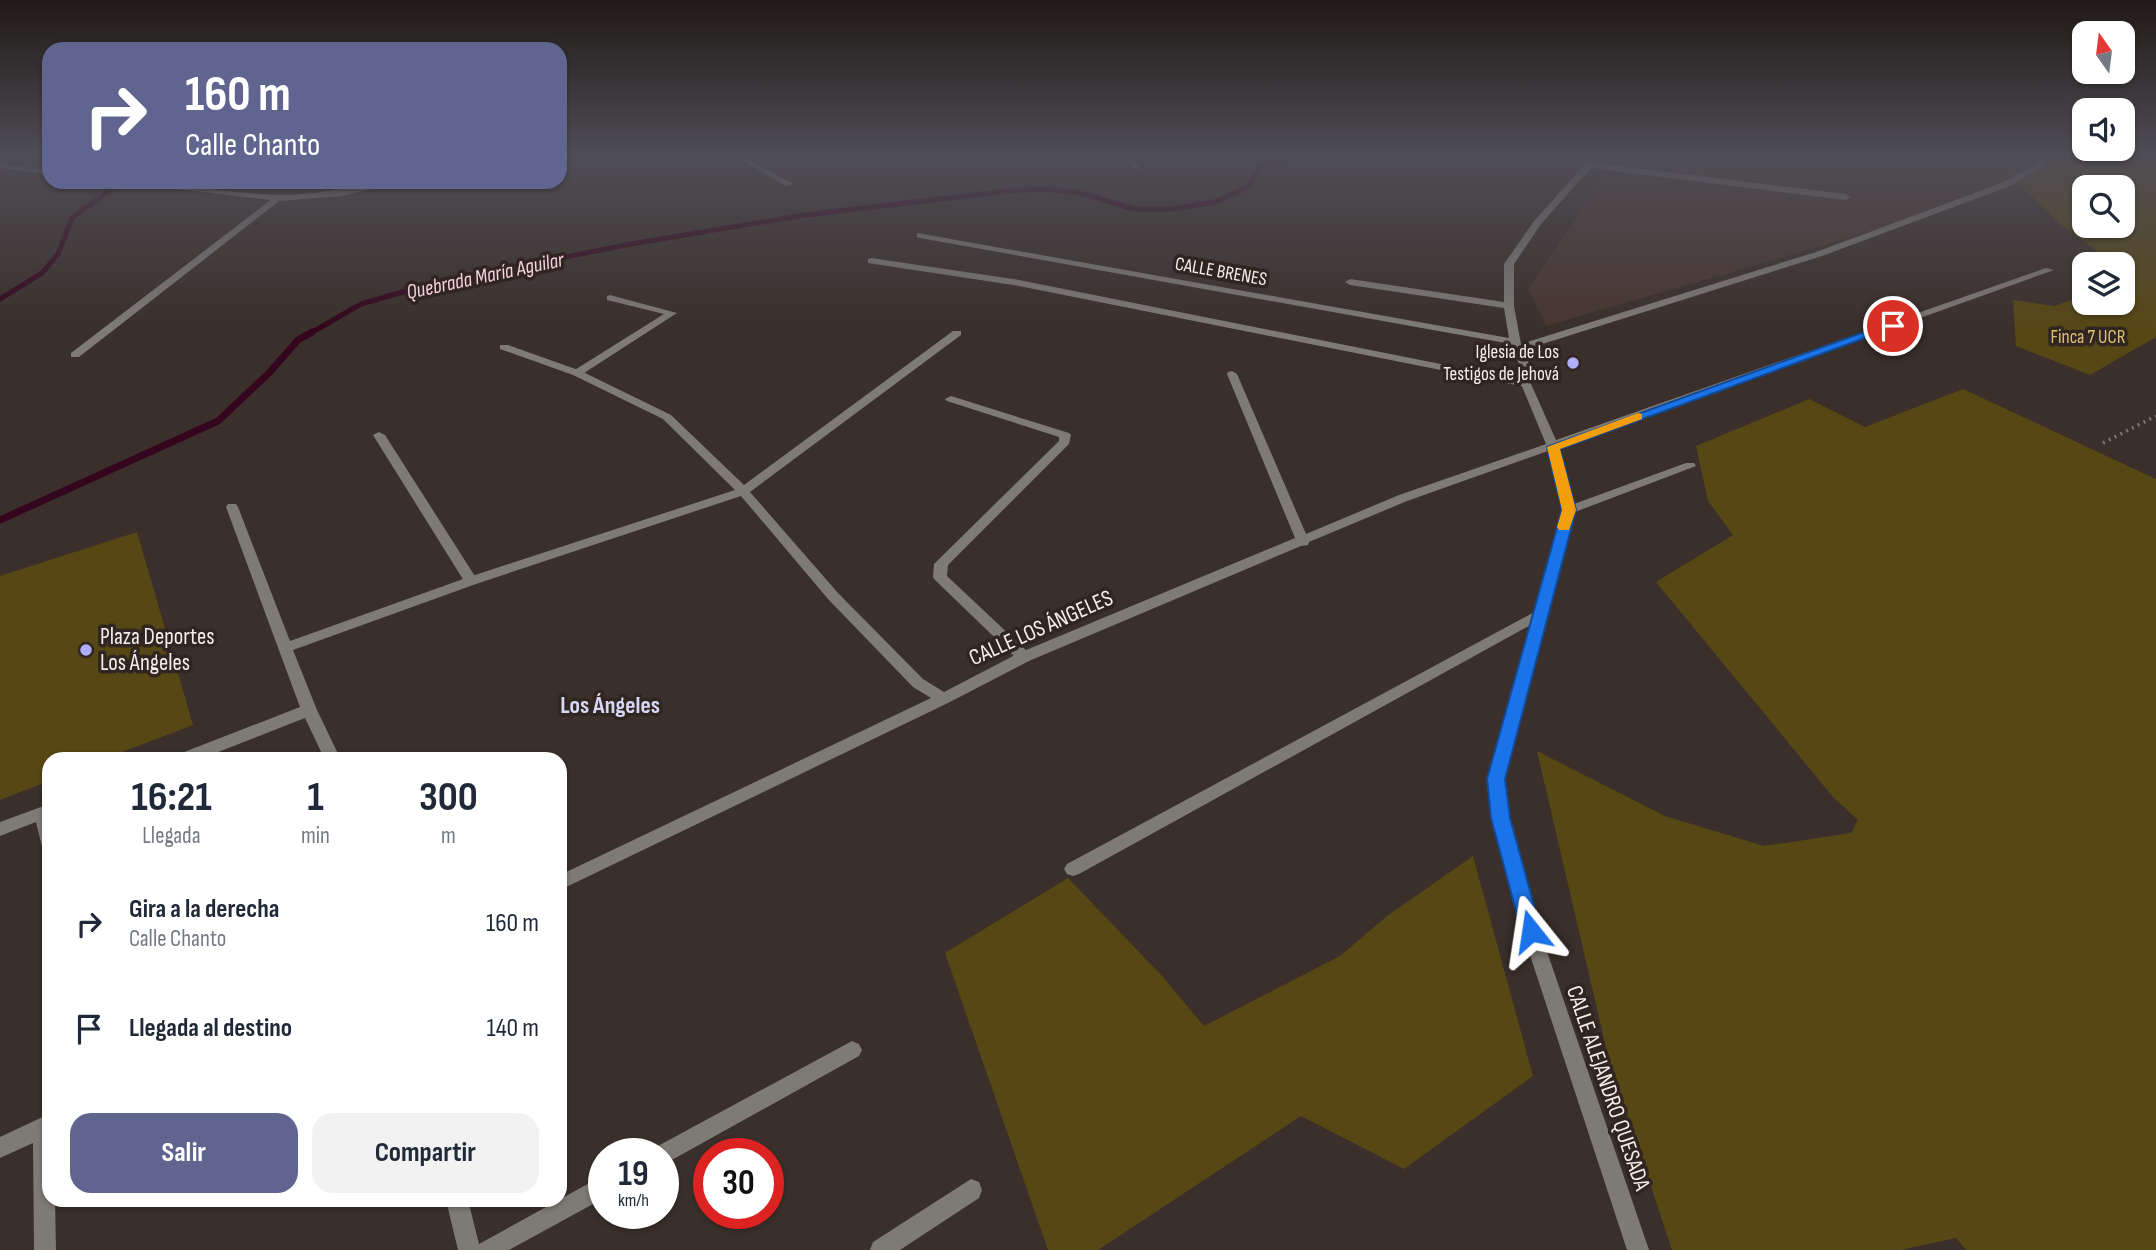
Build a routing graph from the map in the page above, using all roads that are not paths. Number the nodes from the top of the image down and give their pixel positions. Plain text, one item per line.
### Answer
1 (259, 213) edge
2 (1545, 213) edge
3 (1929, 213) edge
4 (920, 235) dead end
5 (871, 261) dead end
6 (2049, 270) dead end
7 (1350, 282) dead end
8 (610, 298) dead end
9 (1509, 306) junction
10 (957, 333) dead end
11 (1517, 345) junction
12 (504, 347) dead end
13 (75, 355) dead end
14 (577, 373) junction
15 (1232, 374) dead end
16 (1526, 384) junction
17 (951, 400) dead end
18 (379, 435) dead end
19 (1553, 447) junction
20 (1690, 466) dead end
21 (743, 491) junction
22 (232, 507) dead end
23 (1569, 510) junction
24 (1303, 542) junction
25 (471, 581) junction
26 (1542, 613) junction
27 (284, 648) junction
28 (1024, 657) junction
29 (943, 699) junction
30 (309, 710) junction
31 (201, 752) edge
32 (328, 752) edge
33 (42, 813) edge
34 (0, 829) edge
35 (1073, 869) dead end
36 (567, 880) edge
37 (852, 1050) dead end
38 (42, 1128) edge
39 (679, 1145) edge
40 (0, 1148) edge
41 (971, 1190) dead end
42 (588, 1195) edge
43 (567, 1206) edge
44 (45, 1207) edge
45 (459, 1207) edge
46 (566, 1207) edge
47 (45, 1250) edge
48 (469, 1250) edge
49 (487, 1250) edge
50 (881, 1250) edge
51 (1638, 1250) edge

1 - 13 street
2 - 9 street, CALLE ALEJANDRO QUESADA
3 - 11 street
4 - 11 street, CALLE BRENES
5 - 16 street
6 - 19 street, CALLE LOS ÁNGELES
7 - 9 street
8 - 14 street
9 - 11 street, CALLE ALEJANDRO QUESADA
10 - 21 street
11 - 16 street, CALLE ALEJANDRO QUESADA
12 - 14 street
14 - 21 street
15 - 24 street
16 - 19 street, CALLE ALEJANDRO QUESADA
17 - 28 street
18 - 25 street
19 - 23 street, CALLE ALEJANDRO QUESADA
19 - 24 street, CALLE LOS ÁNGELES
20 - 23 street
21 - 25 street
21 - 29 street
22 - 27 street
23 - 26 street, CALLE ALEJANDRO QUESADA
24 - 28 street, CALLE LOS ÁNGELES
25 - 27 street
26 - 35 street
26 - 51 street, CALLE ALEJANDRO QUESADA
27 - 30 street
28 - 29 street, CALLE LOS ÁNGELES
29 - 36 street, CALLE LOS ÁNGELES
30 - 31 street
30 - 32 street
33 - 34 street
37 - 39 street
38 - 40 street
41 - 50 street
42 - 43 street
44 - 47 street
45 - 48 street
46 - 49 street

